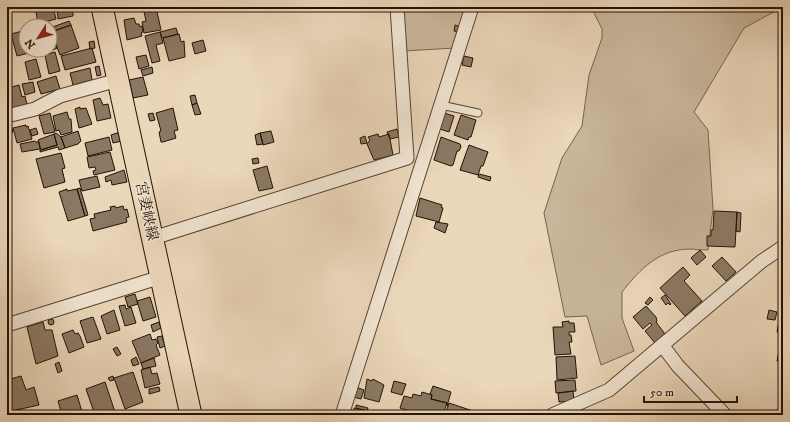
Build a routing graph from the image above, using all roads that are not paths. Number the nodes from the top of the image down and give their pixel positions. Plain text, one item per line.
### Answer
1 (102, 7) edge
2 (397, 7) edge
3 (472, 7) edge
4 (118, 80) junction
5 (441, 105) junction
6 (478, 113) dead end
7 (7, 116) edge
8 (427, 152) junction
9 (407, 158) junction
10 (152, 238) junction
11 (783, 247) edge
12 (161, 277) junction
13 (7, 325) edge
14 (662, 345) junction
15 (191, 415) edge
16 (342, 415) edge
17 (552, 415) edge
18 (725, 415) edge

1 - 4 main road, 宮妻峡線
2 - 9 street
3 - 5 street
4 - 7 street
4 - 10 main road, 宮妻峡線
5 - 6 lane
5 - 8 street
8 - 9 street
8 - 16 street
9 - 10 street
10 - 12 main road, 宮妻峡線
11 - 14 street
12 - 13 street
12 - 15 main road, 宮妻峡線
14 - 17 street
14 - 18 street

